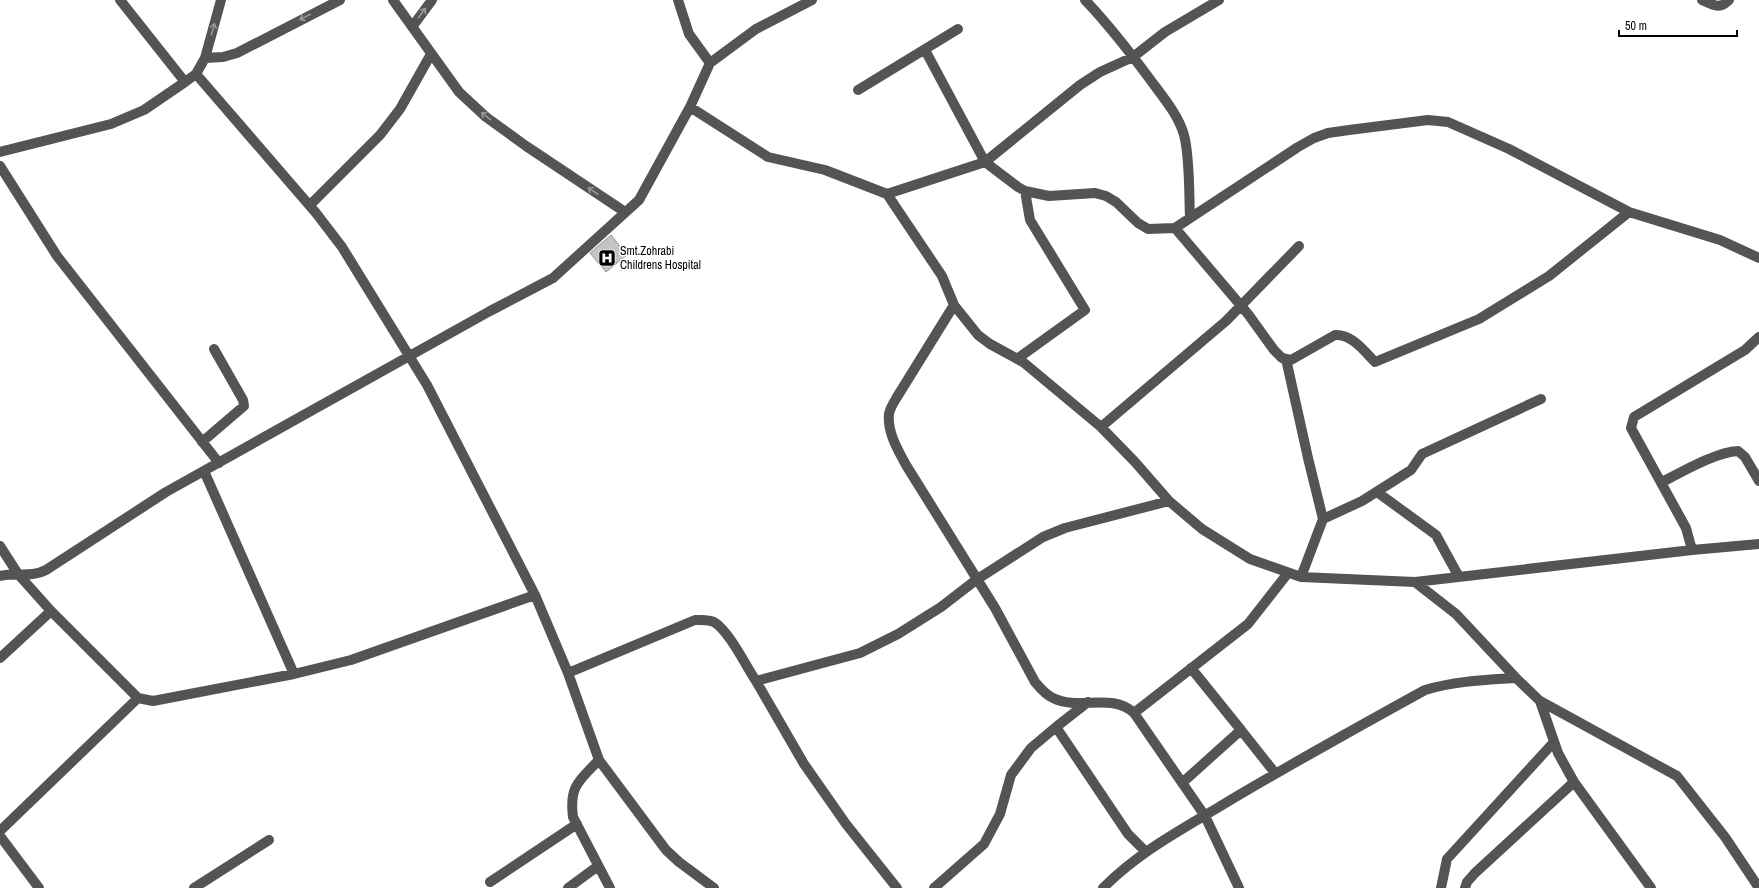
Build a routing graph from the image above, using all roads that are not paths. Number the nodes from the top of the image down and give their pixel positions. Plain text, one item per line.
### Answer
1 (120, 0) edge
2 (221, 0) edge
3 (340, 0) edge
4 (393, 0) edge
5 (432, 0) edge
6 (678, 0) edge
7 (812, 0) edge
8 (1085, 0) edge
9 (1219, 0) edge
10 (1702, 0) edge
11 (1730, 0) edge
12 (412, 27) junction
13 (958, 29) dead end
14 (925, 50) junction
15 (431, 54) junction
16 (1133, 57) junction
17 (205, 58) junction
18 (710, 63) junction
19 (196, 74) junction
20 (185, 82) junction
21 (858, 90) dead end
22 (690, 107) junction
23 (0, 152) edge
24 (984, 162) junction
25 (0, 166) edge
26 (1025, 191) junction
27 (887, 194) junction
28 (310, 206) junction
29 (625, 212) junction
30 (1629, 212) junction
31 (1190, 218) junction
32 (1175, 228) junction
33 (1299, 246) dead end
34 (1759, 258) edge
35 (954, 305) junction
36 (1240, 305) junction
37 (1759, 337) edge
38 (214, 350) dead end
39 (410, 356) junction
40 (1017, 359) junction
41 (1286, 359) junction
42 (1541, 399) dead end
43 (1101, 427) junction
44 (202, 442) junction
45 (219, 463) junction
46 (204, 471) junction
47 (1759, 481) edge
48 (1662, 482) junction
49 (1377, 492) junction
50 (1169, 501) junction
51 (1323, 519) junction
52 (1759, 544) edge
53 (0, 546) edge
54 (1692, 550) junction
55 (1288, 573) junction
56 (18, 574) junction
57 (0, 576) edge
58 (1300, 577) junction
59 (1459, 577) junction
60 (976, 580) junction
61 (1416, 582) junction
62 (535, 595) junction
63 (51, 611) junction
64 (0, 658) edge
65 (1191, 668) junction
66 (568, 673) junction
67 (294, 674) junction
68 (1516, 678) junction
69 (756, 681) junction
70 (138, 698) junction
71 (1540, 701) junction
72 (1088, 702) junction
73 (1134, 713) junction
74 (1056, 727) junction
75 (1241, 730) junction
76 (1554, 742) junction
77 (599, 760) junction
78 (1275, 773) junction
79 (1574, 782) junction
80 (1182, 783) junction
81 (1205, 816) junction
82 (577, 824) junction
83 (0, 831) edge
84 (0, 836) edge
85 (269, 840) dead end
86 (1145, 851) junction
87 (598, 866) junction
88 (490, 882) dead end
89 (39, 888) edge
90 (194, 888) edge
91 (568, 888) edge
92 (610, 888) edge
93 (714, 888) edge
94 (897, 888) edge
95 (934, 888) edge
96 (1103, 888) edge
97 (1239, 888) edge
98 (1441, 888) edge
99 (1465, 888) edge
100 (1651, 888) edge
101 (1759, 888) edge

1 - 20 street
17 -> 2 street
3 -> 17 street
4 - 12 street
12 -> 5 street
6 - 18 street
7 - 18 street
8 - 16 street
9 - 16 street
10 - 11 street
12 - 15 street
13 - 14 street
14 - 21 street
14 - 24 street
15 - 28 street
29 -> 15 street
16 - 24 street
16 - 31 street
17 - 19 street
18 - 22 street
19 - 20 street
19 - 28 street
20 - 23 street
22 - 27 street
22 - 29 street
24 - 26 street
24 - 27 street
25 - 44 street
26 - 32 street
26 - 40 street
27 - 35 street
28 - 39 street
29 - 39 street
30 - 31 street
30 - 34 street
30 - 41 street
31 - 32 street
32 - 36 street
33 - 36 street
35 - 40 street
35 - 60 street
36 - 41 street
36 - 43 street
37 - 48 street
38 - 44 street
39 - 45 street
39 - 62 street
40 - 43 street
41 - 51 street
42 - 49 street
43 - 50 street
44 - 45 street
45 - 46 street
46 - 56 street
46 - 67 street
47 - 48 street
48 - 54 street
49 - 51 street
49 - 59 street
50 - 55 street
50 - 60 street
51 - 58 street
52 - 54 street
53 - 56 street
54 - 59 street
55 - 58 street
55 - 65 street
56 - 57 street
56 - 63 street
58 - 61 street
59 - 61 street
60 - 69 street
60 - 72 street
61 - 68 street
62 - 66 street
62 - 67 street
63 - 64 street
63 - 70 street
65 - 73 street
65 - 75 street
66 - 69 street
66 - 77 street
67 - 70 street
68 - 71 street
68 - 78 street
69 - 94 street
70 - 83 street
71 - 76 street
71 - 101 street
72 - 73 street
72 - 74 street
73 - 80 street
74 - 86 street
74 - 95 street
75 - 78 street
75 - 80 street
76 - 79 street
76 - 98 street
77 - 82 street
77 - 93 street
78 - 81 street
79 - 99 street
79 - 100 street
80 - 81 street
81 - 86 street
81 - 97 street
82 - 87 street
82 - 88 street
84 - 89 street
85 - 90 street
86 - 96 street
87 - 91 street
87 - 92 street

